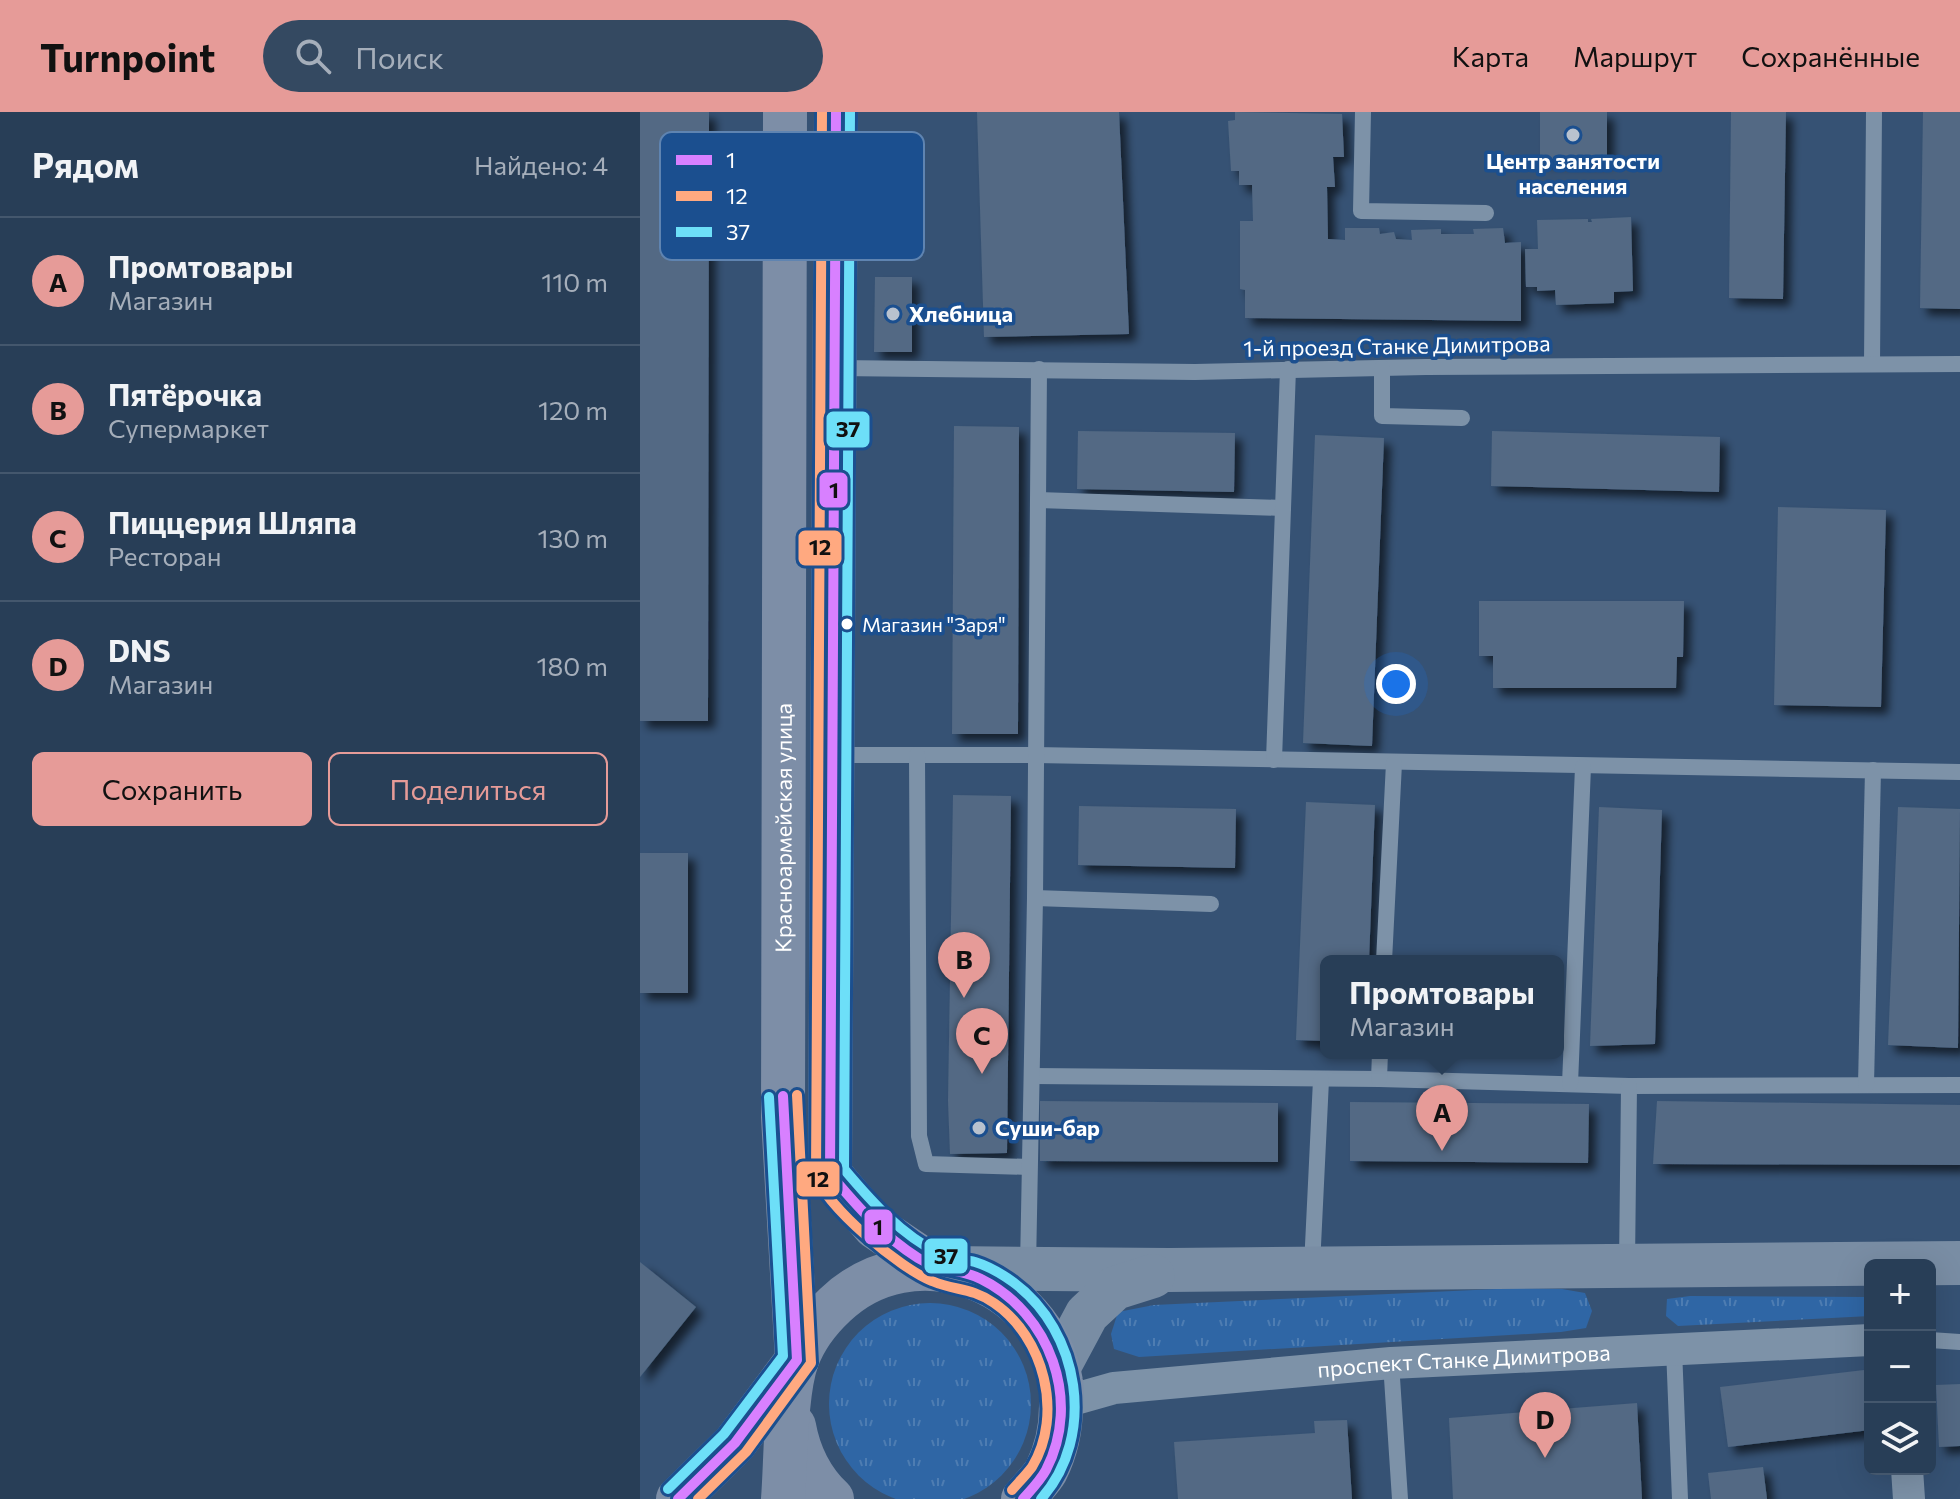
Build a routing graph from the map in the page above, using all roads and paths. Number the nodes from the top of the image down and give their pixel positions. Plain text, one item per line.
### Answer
1 (785, 112) edge
2 (836, 112) edge
3 (1363, 112) edge
4 (1874, 112) edge
5 (785, 132) edge
6 (836, 132) edge
7 (1486, 213) dead end
8 (785, 260) edge
9 (835, 260) edge
10 (1872, 364) junction
11 (1960, 364) edge
12 (834, 368) junction
13 (1382, 368) junction
14 (1039, 369) junction
15 (1288, 369) junction
16 (1462, 418) dead end
17 (1038, 500) junction
18 (1283, 508) junction
19 (832, 755) junction
20 (917, 755) junction
21 (1035, 755) junction
22 (1274, 760) junction
23 (1394, 763) junction
24 (1583, 767) junction
25 (1873, 770) junction
26 (1960, 772) edge
27 (1035, 898) junction
28 (1211, 904) dead end
29 (1384, 955) edge
30 (1380, 1059) edge
31 (1032, 1076) junction
32 (1379, 1079) junction
33 (1321, 1080) junction
34 (1570, 1084) junction
35 (1866, 1085) junction
36 (1960, 1085) edge
37 (1629, 1086) junction
38 (1029, 1167) junction
39 (1960, 1263) edge
40 (1627, 1266) junction
41 (936, 1268) junction
42 (1028, 1269) junction
43 (1312, 1269) junction
44 (1169, 1270) junction
45 (1864, 1340) edge
46 (1936, 1340) edge
47 (1960, 1342) edge
48 (1674, 1349) junction
49 (797, 1360) junction
50 (1391, 1363) junction
51 (1059, 1386) junction
52 (790, 1404) junction
53 (1907, 1475) edge
54 (678, 1499) edge
55 (783, 1499) edge
56 (832, 1499) edge
57 (1023, 1499) edge
58 (1400, 1499) edge
59 (1680, 1499) edge
60 (1909, 1499) edge

1 - 5 main road, Красноармейская улица
2 - 6 main road
3 - 7 lane
4 - 10 lane
8 - 49 main road, Красноармейская улица
9 - 12 main road
10 - 11 lane, 1-й проезд Станке Димитрова
10 - 13 lane, 1-й проезд Станке Димитрова
12 - 14 lane, 1-й проезд Станке Димитрова
12 - 19 main road
13 - 15 lane, 1-й проезд Станке Димитрова
13 - 16 lane
14 - 15 lane, 1-й проезд Станке Димитрова
14 - 17 lane
15 - 18 lane
17 - 18 lane
17 - 21 lane
18 - 22 lane
19 - 20 lane
19 - 41 main road
20 - 21 lane
20 - 38 lane
21 - 22 lane
21 - 27 lane
22 - 23 lane
23 - 24 lane
23 - 29 lane
24 - 25 lane
24 - 34 lane
25 - 26 lane
25 - 35 lane
27 - 28 lane
27 - 31 lane
30 - 32 lane
31 - 33 lane
31 - 38 lane
32 - 33 lane
32 - 34 lane
33 - 43 lane
34 - 37 lane
35 - 36 lane
35 - 37 lane
37 - 40 lane
38 - 42 lane
39 - 40 main road
40 - 43 main road
41 - 42 main road
41 - 49 main road
41 - 51 main road
42 - 44 main road
43 - 44 main road
44 - 51 main road
45 - 48 street, проспект Станке Димитрова
46 - 47 lane
48 - 50 street, проспект Станке Димитрова
48 - 59 lane
49 - 52 main road
49 - 54 main road
50 - 51 street, проспект Станке Димитрова
50 - 58 lane
51 - 57 main road
52 - 55 main road
52 - 56 main road
53 - 60 street

